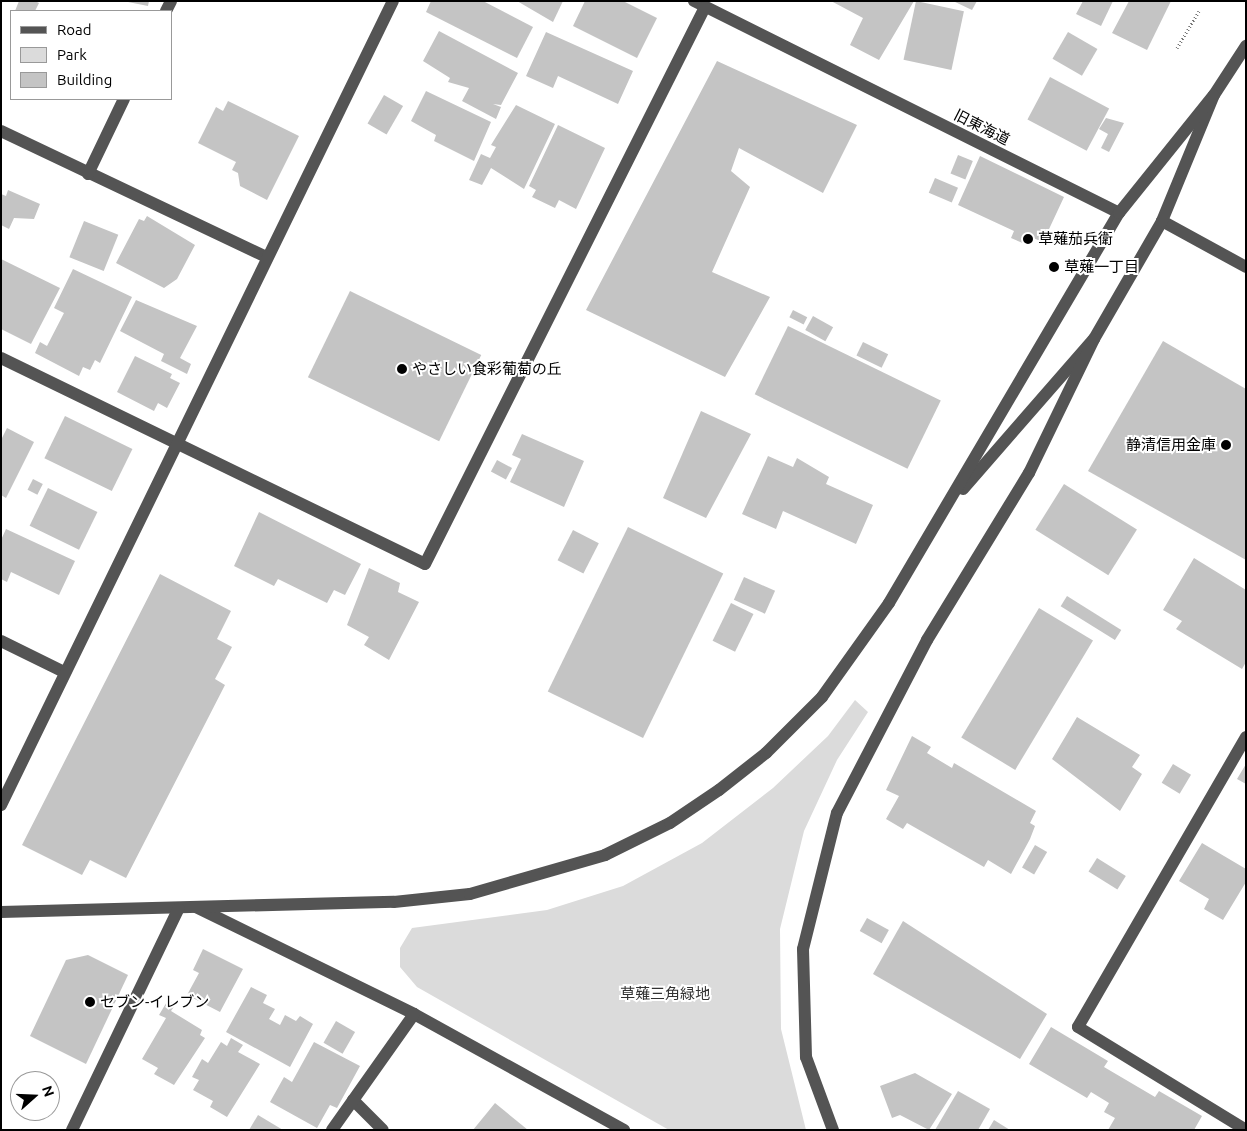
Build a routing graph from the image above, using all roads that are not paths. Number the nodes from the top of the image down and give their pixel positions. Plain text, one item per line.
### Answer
1 (393, 1) edge
2 (699, 4) edge
3 (1246, 46) edge
4 (1214, 94) junction
5 (124, 100) edge
6 (1, 131) edge
7 (88, 174) junction
8 (1119, 213) junction
9 (1162, 221) junction
10 (266, 257) junction
11 (1246, 267) edge
12 (1094, 339) junction
13 (1, 358) edge
14 (176, 443) junction
15 (943, 511) junction
16 (1, 641) edge
17 (64, 672) junction
18 (1246, 737) edge
19 (1, 805) edge
20 (195, 906) junction
21 (179, 908) junction
22 (1, 912) edge
23 (414, 1014) junction
24 (354, 1100) junction
25 (72, 1130) edge
26 (332, 1130) edge
27 (383, 1130) edge
28 (624, 1130) edge
29 (833, 1130) edge
30 (1246, 1130) edge

1 - 10 street
2 - 8 street, 旧東海道
2 - 14 street
3 - 4 street
4 - 8 street
4 - 9 street
5 - 7 street
6 - 7 street
7 - 10 street
8 - 15 street
9 - 11 street
9 - 12 street
10 - 14 street
12 - 15 street
12 - 29 street
13 - 14 street
14 - 17 street
15 - 20 street
16 - 17 street
17 - 19 street
18 - 30 street
20 - 21 street
20 - 23 street
21 - 22 street
21 - 25 street
23 - 24 street
23 - 28 street
24 - 26 street
24 - 27 street

